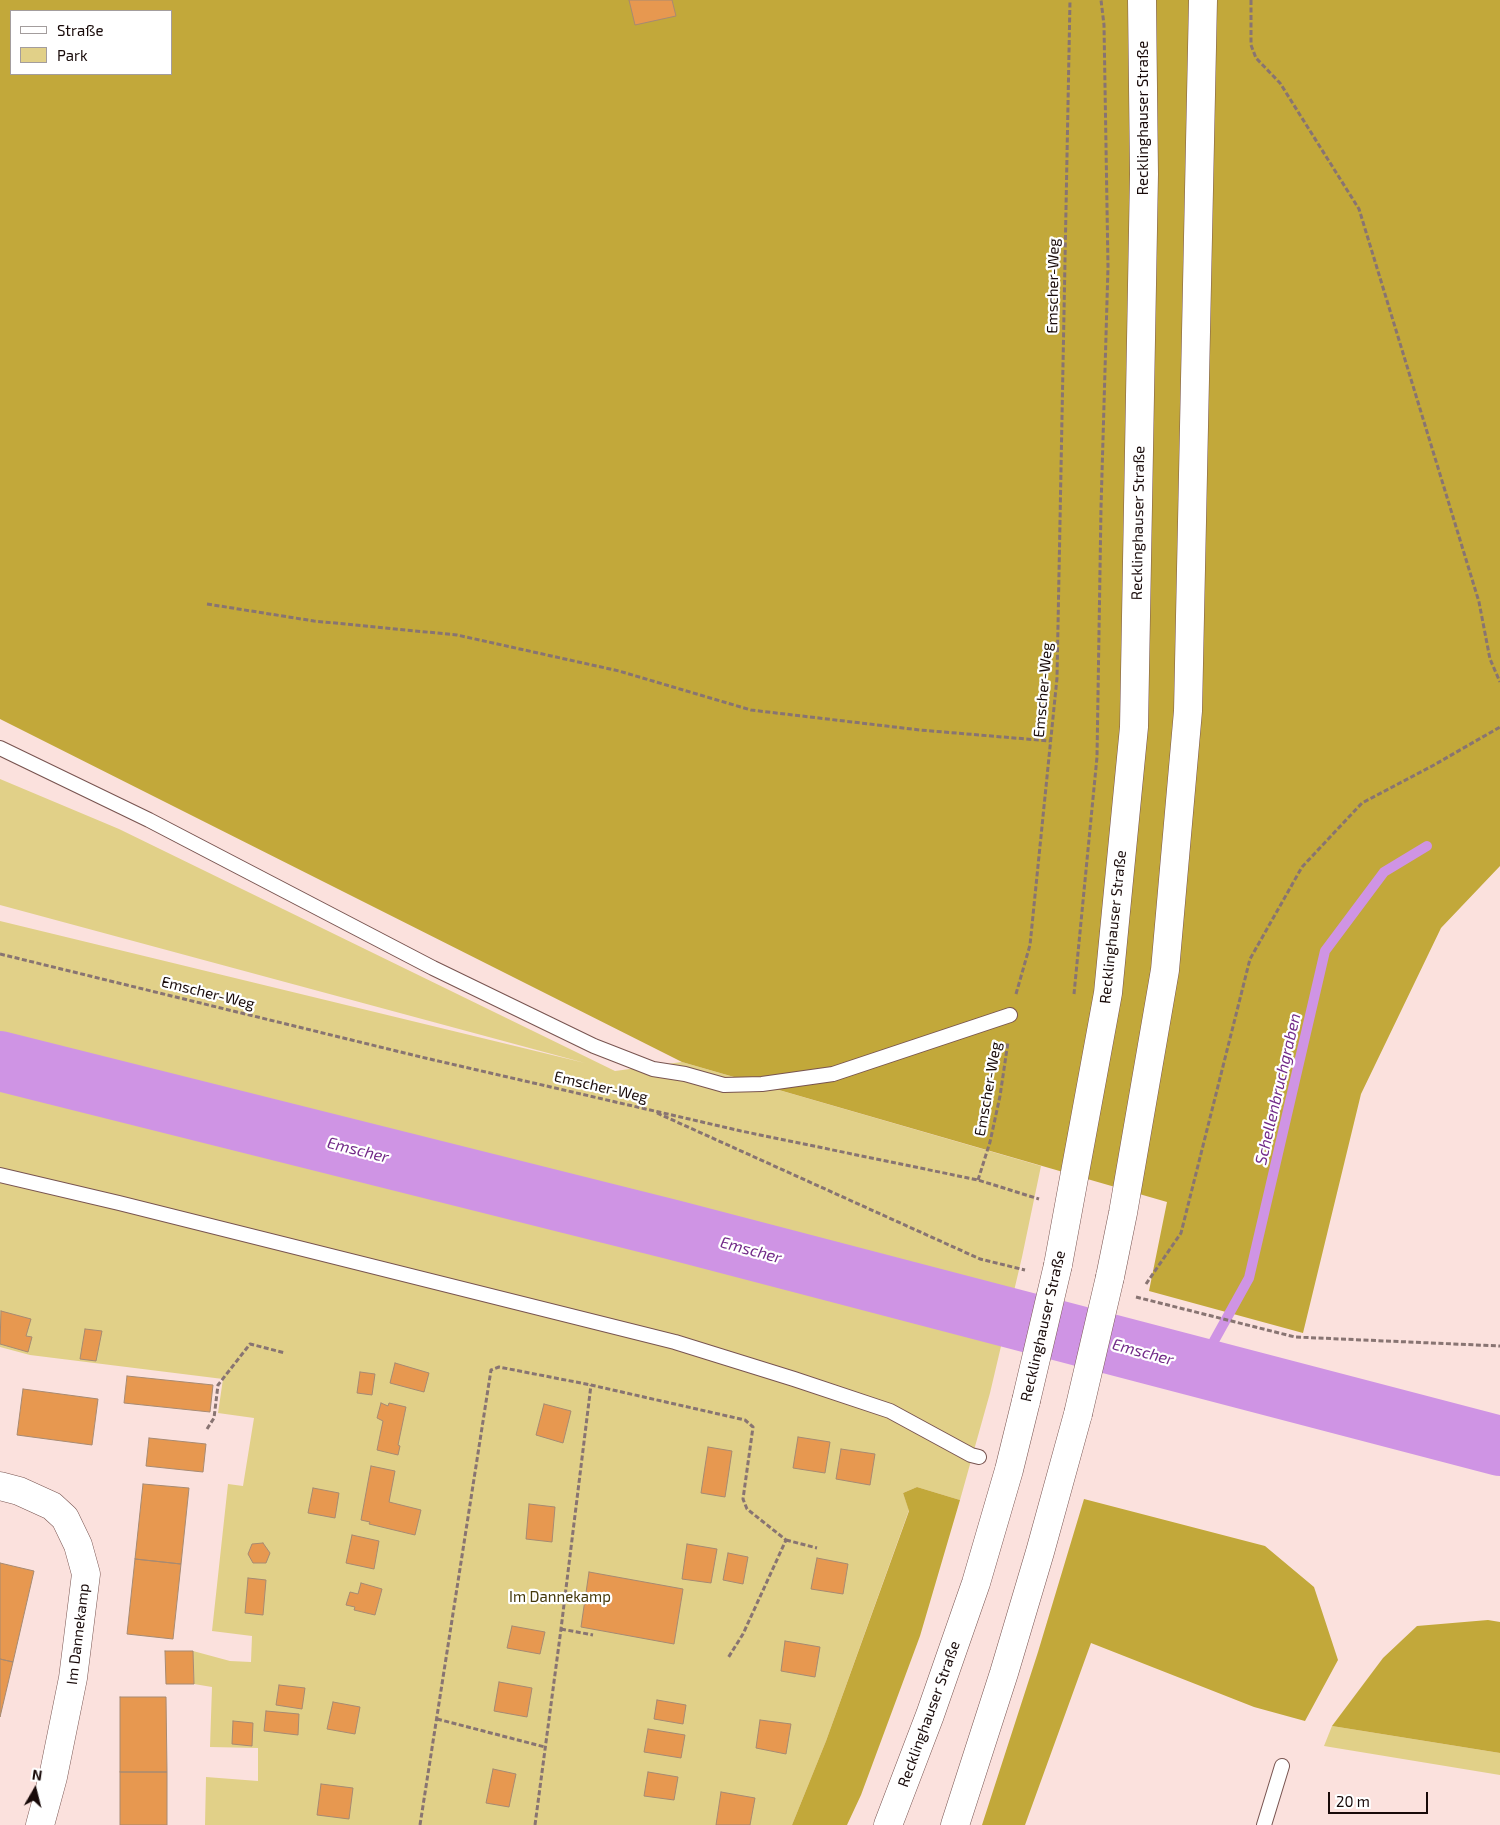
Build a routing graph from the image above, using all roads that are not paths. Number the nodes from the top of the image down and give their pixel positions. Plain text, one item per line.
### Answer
1 (1142, 0) edge
2 (1203, 0) edge
3 (0, 748) edge
4 (1010, 1015) road end
5 (0, 1175) edge
6 (980, 1457) dead end
7 (0, 1486) edge
8 (1282, 1766) dead end
9 (40, 1825) edge
10 (888, 1825) edge
11 (955, 1825) edge
12 (1264, 1825) edge

1 - 10 main road, Recklinghauser Straße, bridge
2 - 11 main road, bridge
3 - 4 lane
5 - 6 lane
7 - 9 main road, Im Dannekamp
8 - 12 lane

